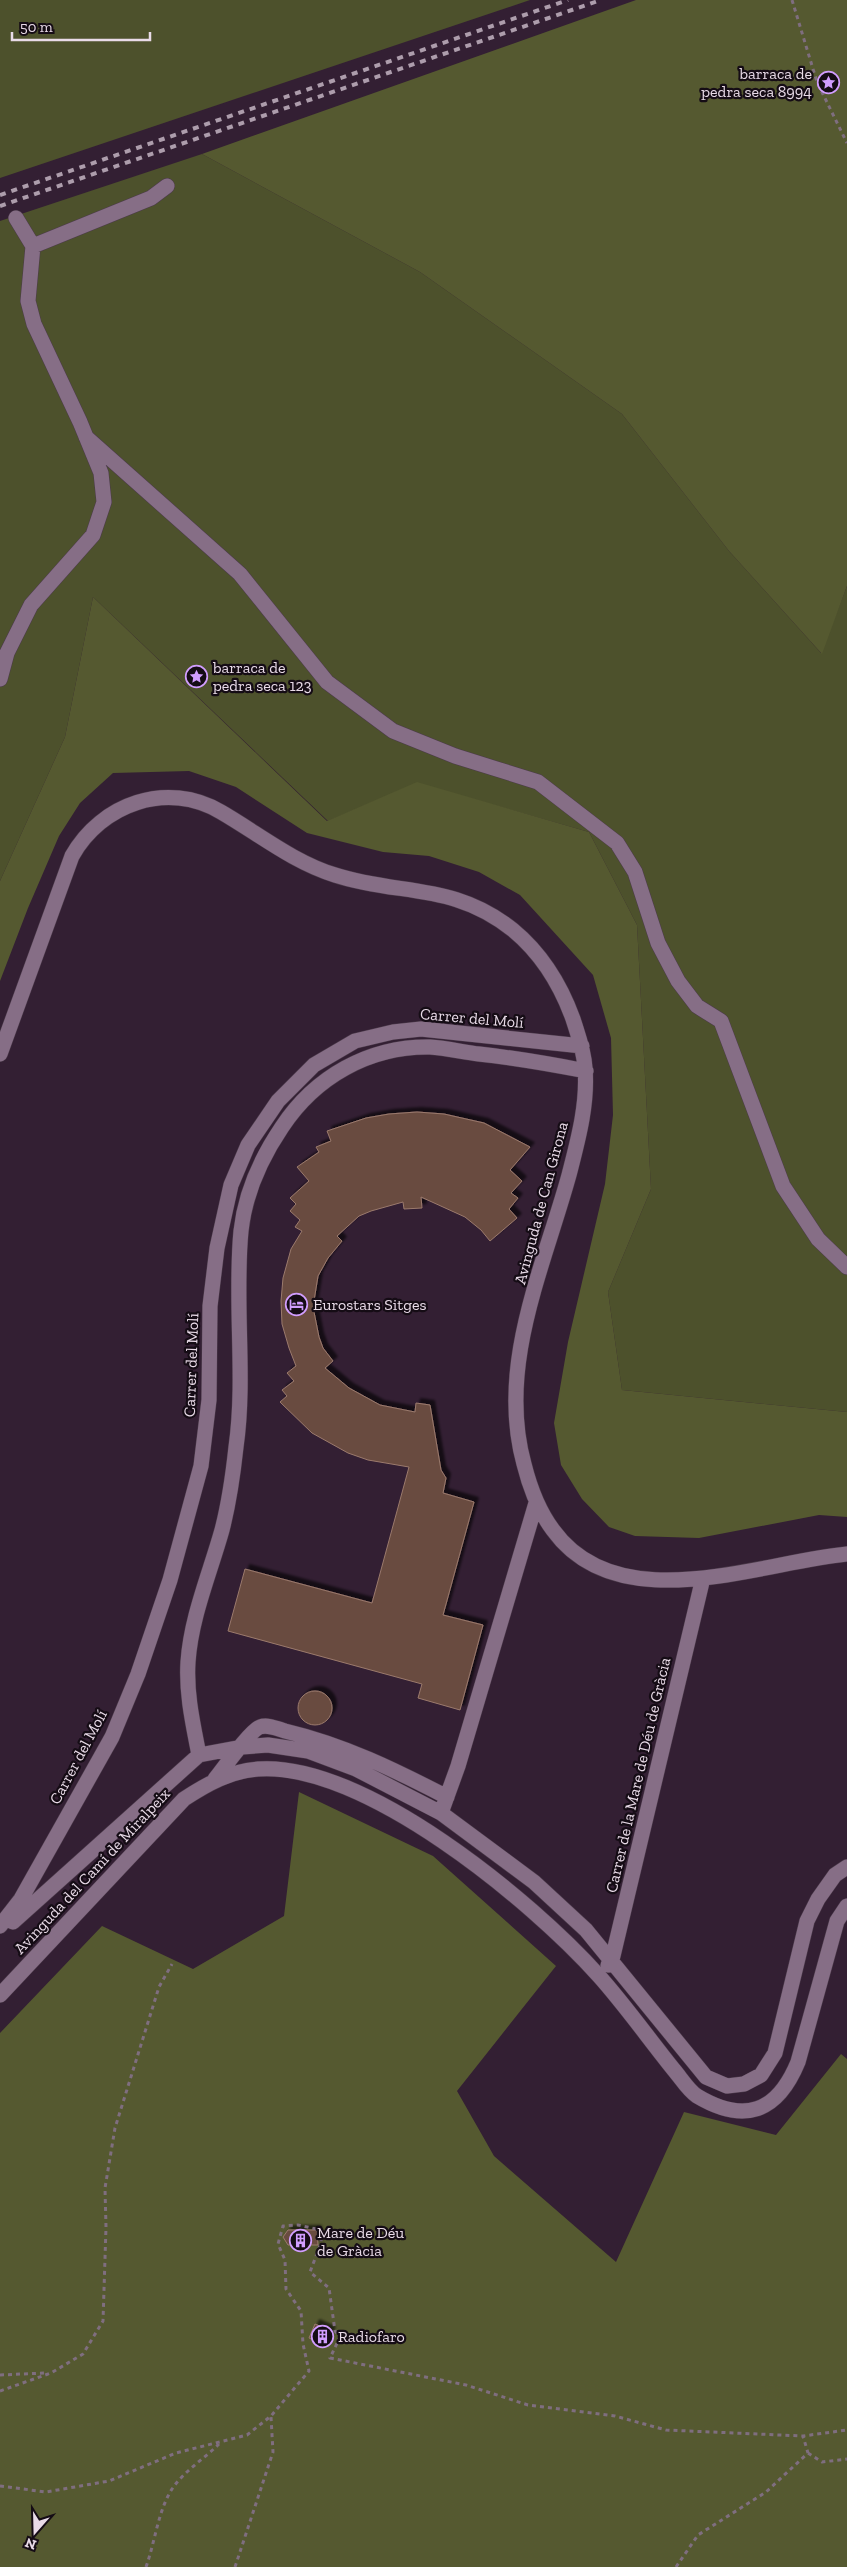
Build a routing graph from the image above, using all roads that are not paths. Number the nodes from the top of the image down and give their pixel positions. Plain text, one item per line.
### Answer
1 (167, 186) dead end
2 (16, 218) dead end
3 (33, 246) junction
4 (86, 437) junction
5 (0, 679) edge
6 (582, 1046) junction
7 (0, 1054) edge
8 (586, 1071) junction
9 (847, 1267) edge
10 (536, 1503) junction
11 (847, 1554) edge
12 (703, 1578) junction
13 (242, 1747) junction
14 (199, 1755) junction
15 (214, 1780) junction
16 (447, 1797) junction
17 (441, 1813) junction
18 (847, 1867) edge
19 (847, 1906) edge
20 (0, 1926) edge
21 (0, 1933) edge
22 (612, 1960) junction
23 (599, 1976) junction
24 (0, 1995) edge

1 - 3 street
2 - 3 street
3 - 4 street
4 - 5 street
4 - 9 street
6 - 7 street, Avinguda de Can Girona
6 - 8 street, Avinguda de Can Girona
6 - 20 street, Carrer del Molí
8 - 10 street, Avinguda de Can Girona
8 - 14 street, Carrer del Molí
10 - 12 street, Avinguda de Can Girona
10 - 16 street
11 - 12 street, Avinguda de Can Girona
12 - 22 street, Carrer de la Mare de Déu de Gràcia
13 - 14 street
13 - 15 street
13 - 16 street
13 - 17 street
14 - 21 street, Avinguda del Camí de Miralpeix
15 - 23 street, Avinguda del Camí de Miralpeix
15 - 24 street, Avinguda del Camí de Miralpeix
16 - 17 street
17 - 22 street
18 - 22 street
19 - 23 street, Avinguda del Camí de Miralpeix
22 - 23 street, Carrer de la Mare de Déu de Gràcia

